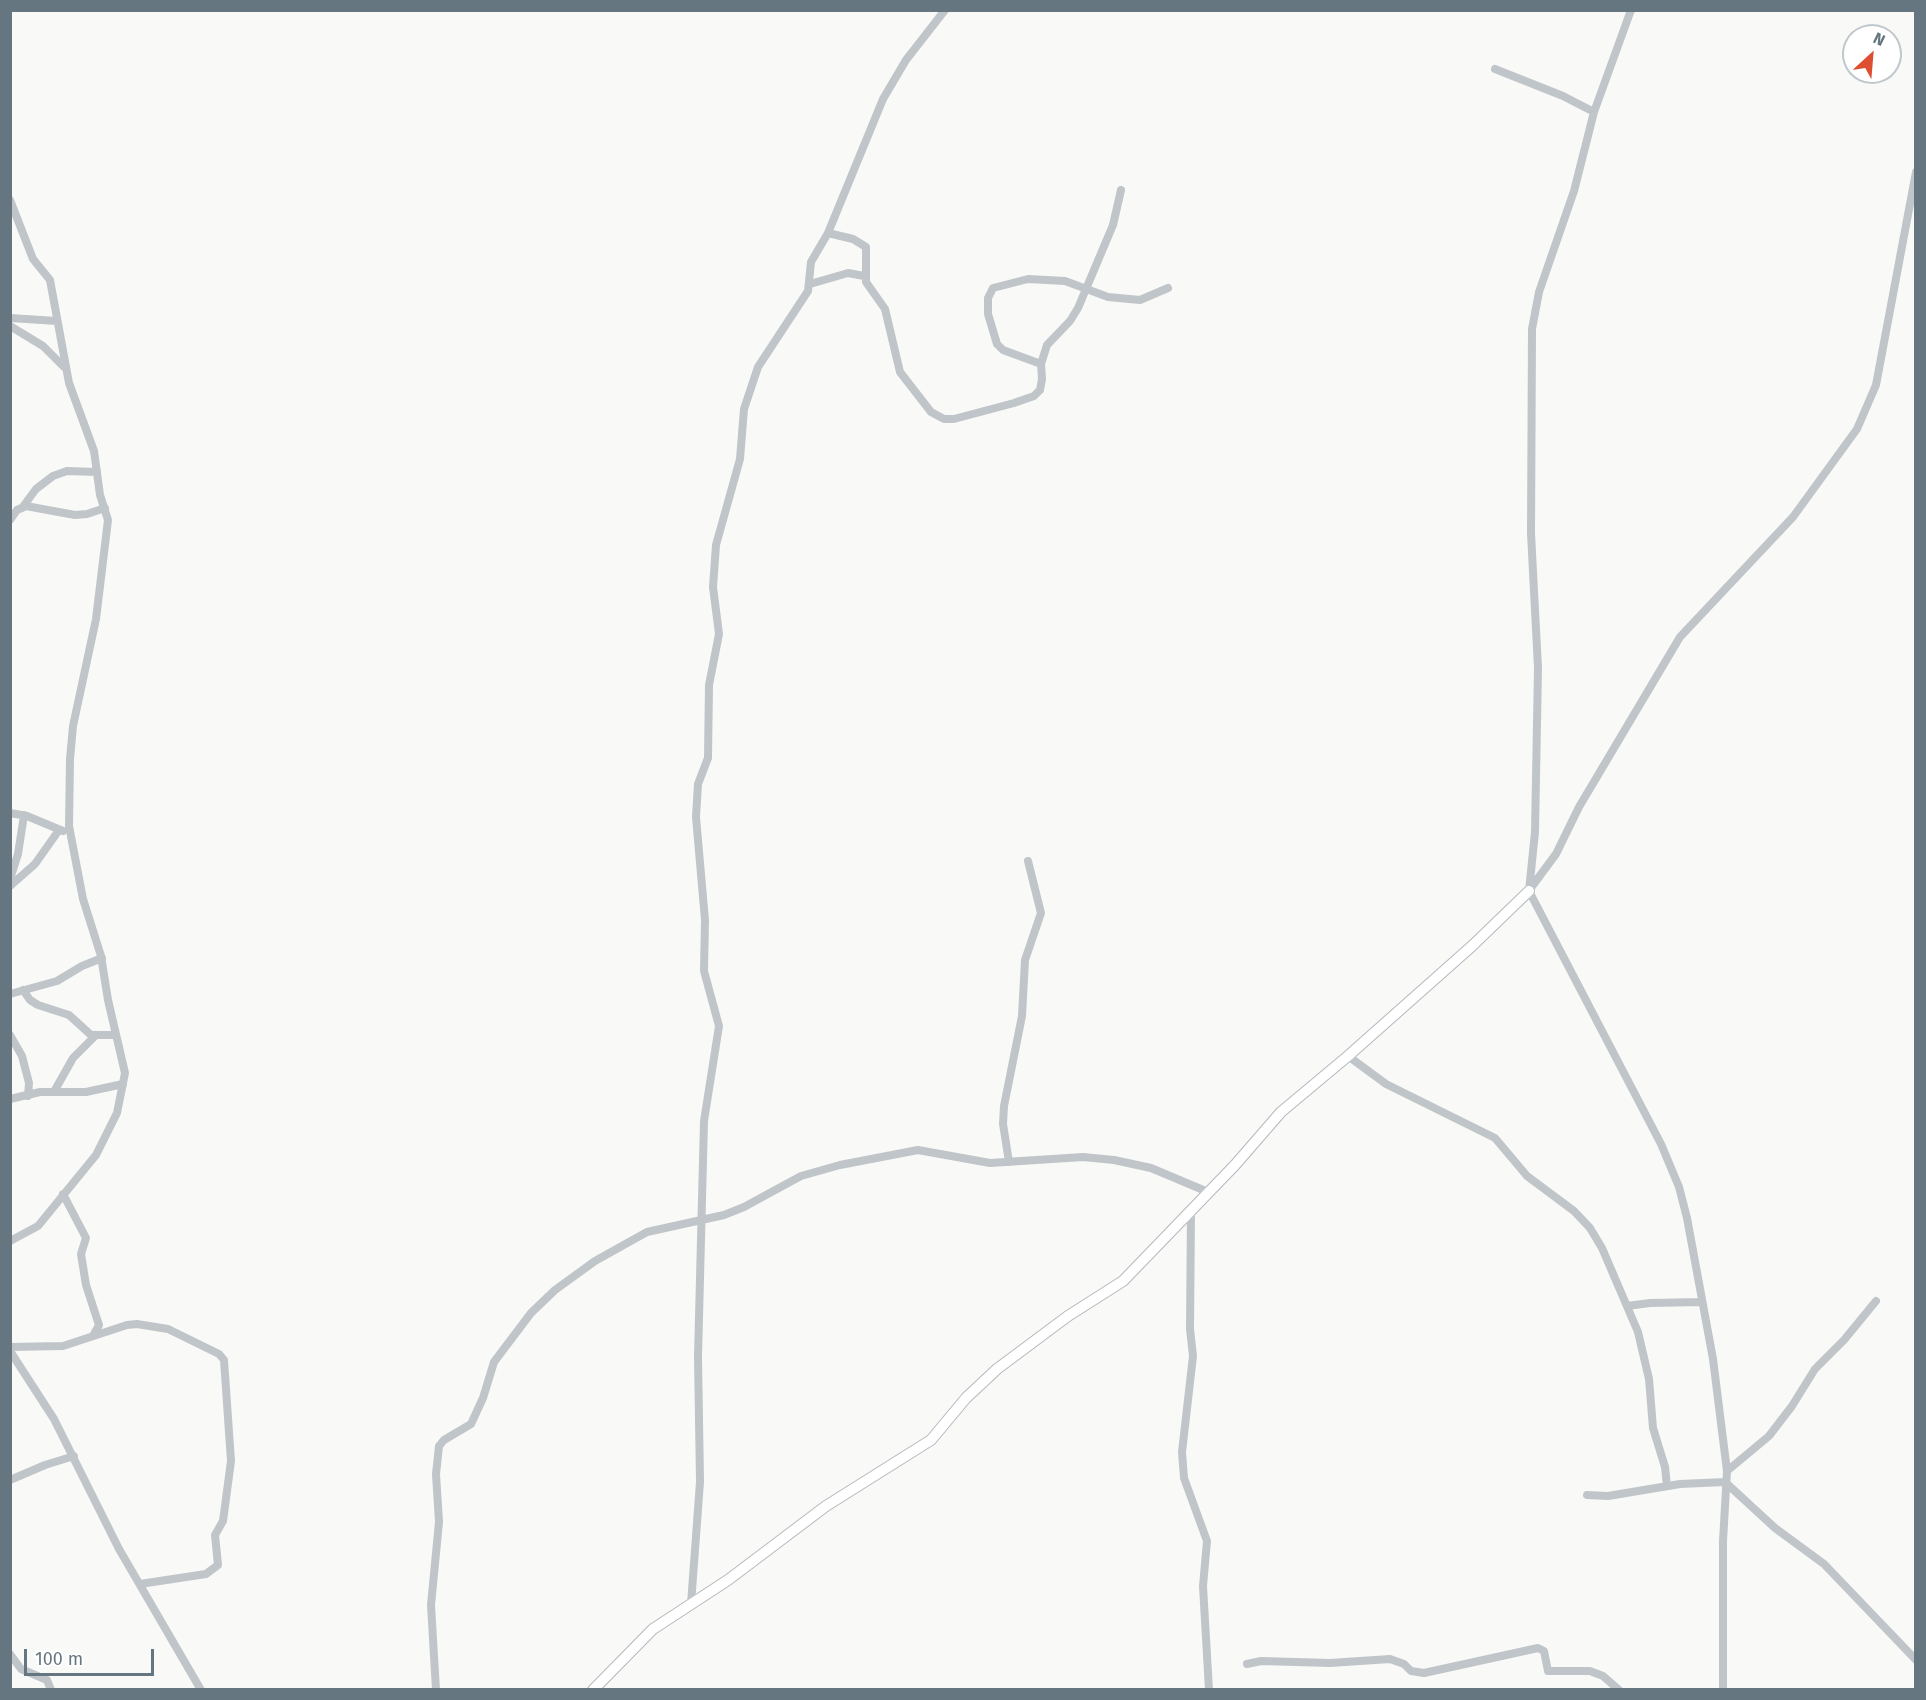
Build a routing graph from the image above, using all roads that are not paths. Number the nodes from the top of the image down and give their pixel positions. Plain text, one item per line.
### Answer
1 (945, 10) edge
2 (1631, 10) edge
3 (1495, 69) dead end
4 (1594, 112) junction
5 (1916, 172) edge
6 (1121, 190) dead end
7 (10, 200) edge
8 (828, 233) junction
9 (864, 276) junction
10 (810, 284) junction
11 (1168, 288) dead end
12 (1085, 289) junction
13 (10, 318) edge
14 (57, 321) junction
15 (10, 326) edge
16 (1041, 364) junction
17 (65, 368) junction
18 (97, 472) junction
19 (22, 508) junction
20 (105, 508) junction
21 (10, 520) edge
22 (10, 813) edge
23 (24, 815) junction
24 (59, 830) junction
25 (71, 835) junction
26 (1028, 861) dead end
27 (10, 879) edge
28 (10, 886) edge
29 (1529, 891) junction
30 (102, 958) junction
31 (23, 990) junction
32 (10, 994) edge
33 (10, 1035) edge
34 (96, 1035) junction
35 (116, 1035) junction
36 (1348, 1056) junction
37 (123, 1084) junction
38 (55, 1090) junction
39 (28, 1096) junction
40 (10, 1099) edge
41 (1009, 1162) junction
42 (1208, 1192) junction
43 (63, 1194) junction
44 (1191, 1210) junction
45 (701, 1221) junction
46 (10, 1241) edge
47 (1876, 1301) dead end
48 (1702, 1302) junction
49 (1627, 1306) junction
50 (93, 1335) junction
51 (10, 1347) edge
52 (10, 1352) edge
53 (74, 1456) junction
54 (1727, 1471) junction
55 (10, 1480) edge
56 (1725, 1482) junction
57 (1667, 1486) junction
58 (1587, 1496) dead end
59 (140, 1584) junction
60 (691, 1604) junction
61 (10, 1654) edge
62 (1916, 1660) edge
63 (1247, 1664) dead end
64 (51, 1689) edge
65 (201, 1689) edge
66 (436, 1689) edge
67 (593, 1689) edge
68 (1209, 1689) edge
69 (1619, 1689) edge
70 (1723, 1689) edge

1 - 8 street
2 - 4 street
3 - 4 street
4 - 29 street
5 - 29 street
6 - 12 street
7 - 14 street
8 - 9 street
8 - 10 street
9 - 10 street
9 - 16 street
10 - 45 street
11 - 12 street
12 - 16 street
12 - 16 street
13 - 14 street
14 - 17 street
15 - 17 street
17 - 18 street
18 - 19 street
18 - 20 street
19 - 20 street
19 - 21 street
20 - 25 street
22 - 23 street
23 - 24 street
23 - 27 street
24 - 25 street
24 - 28 street
25 - 30 street
26 - 41 street
29 - 36 main road
29 - 48 street
30 - 31 street
30 - 35 street
31 - 32 street
31 - 34 street
33 - 39 street
34 - 35 street
34 - 38 street
35 - 37 street
36 - 42 main road
36 - 49 street
37 - 38 street
37 - 43 street
38 - 39 street
39 - 40 street
41 - 42 street
41 - 45 street
42 - 44 main road
43 - 46 street
43 - 50 street
44 - 60 main road
44 - 68 street
45 - 60 street
45 - 66 street
47 - 54 street
48 - 49 street
48 - 54 street
49 - 57 street
50 - 51 street
50 - 59 street
52 - 53 street
53 - 55 street
53 - 59 street
54 - 56 street
56 - 57 street
56 - 62 street
56 - 70 street
57 - 58 street
59 - 65 street
60 - 67 main road
61 - 64 street
63 - 69 street

